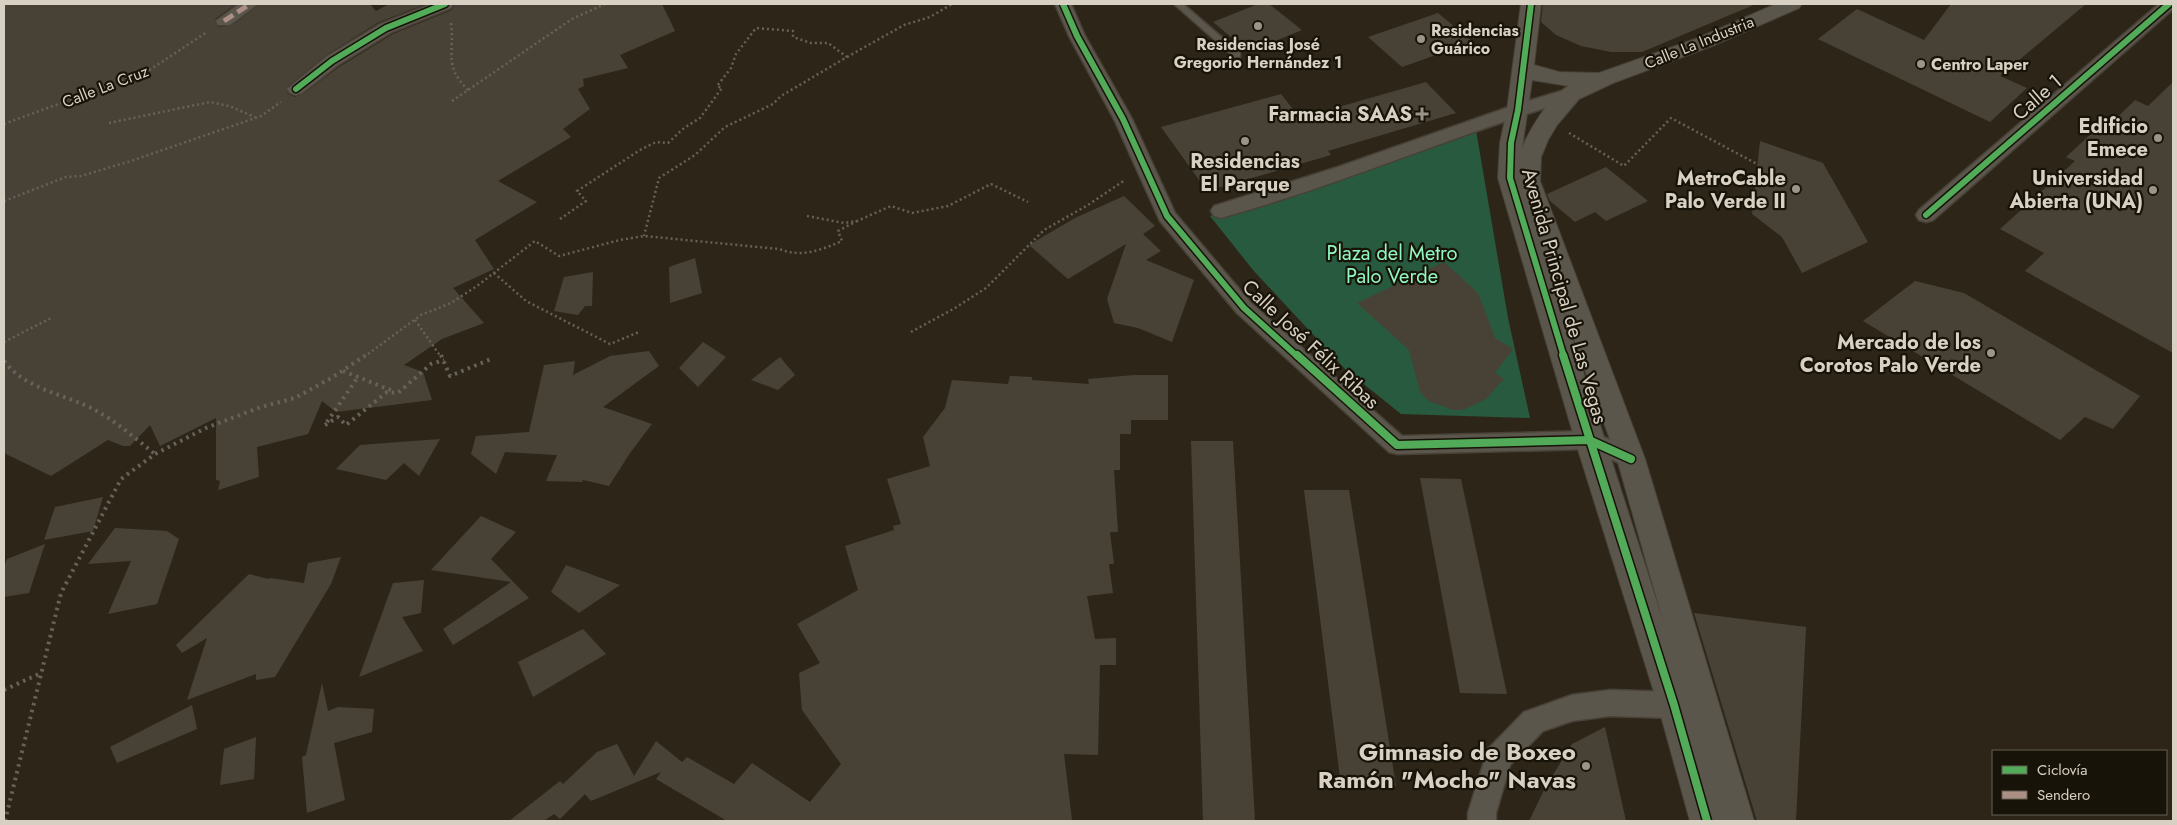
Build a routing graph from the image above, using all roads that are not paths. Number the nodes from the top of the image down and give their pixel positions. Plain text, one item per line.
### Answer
1 (250, 4) edge
2 (1063, 4) edge
3 (1178, 4) edge
4 (1531, 4) edge
5 (1792, 4) edge
6 (2169, 4) edge
7 (448, 11) edge
8 (224, 21) road end
9 (1237, 55) dead end
10 (1523, 68) junction
11 (1606, 78) junction
12 (296, 89) road end
13 (1571, 94) junction
14 (1518, 110) junction
15 (1222, 212) dead end
16 (1926, 216) dead end
17 (1589, 440) junction
18 (1631, 459) junction
19 (1674, 705) junction
20 (1482, 821) edge
21 (1707, 821) edge
22 (1737, 821) edge

1 - 8 street
2 - 17 street, Calle José Félix Ribas
3 - 9 lane
4 - 10 street, Avenida Principal de Las Vegas
5 - 11 street, Calle La Industria
6 - 16 street, Calle 1
7 - 12 street
10 - 11 street, Calle La Industria
10 - 14 street, Avenida Principal de Las Vegas
11 - 13 street, Calle La Industria
13 - 14 street, Calle La Industria
13 - 18 street, Avenida Principal de Las Vegas
14 - 15 street, Calle La Industria
14 - 17 street, Avenida Principal de Las Vegas
17 - 18 street, Calle José Félix Ribas
17 - 19 street, Avenida Principal de Las Vegas
18 - 22 street, Avenida Principal de Las Vegas
19 - 20 street
19 - 21 street, Avenida Principal de Las Vegas

